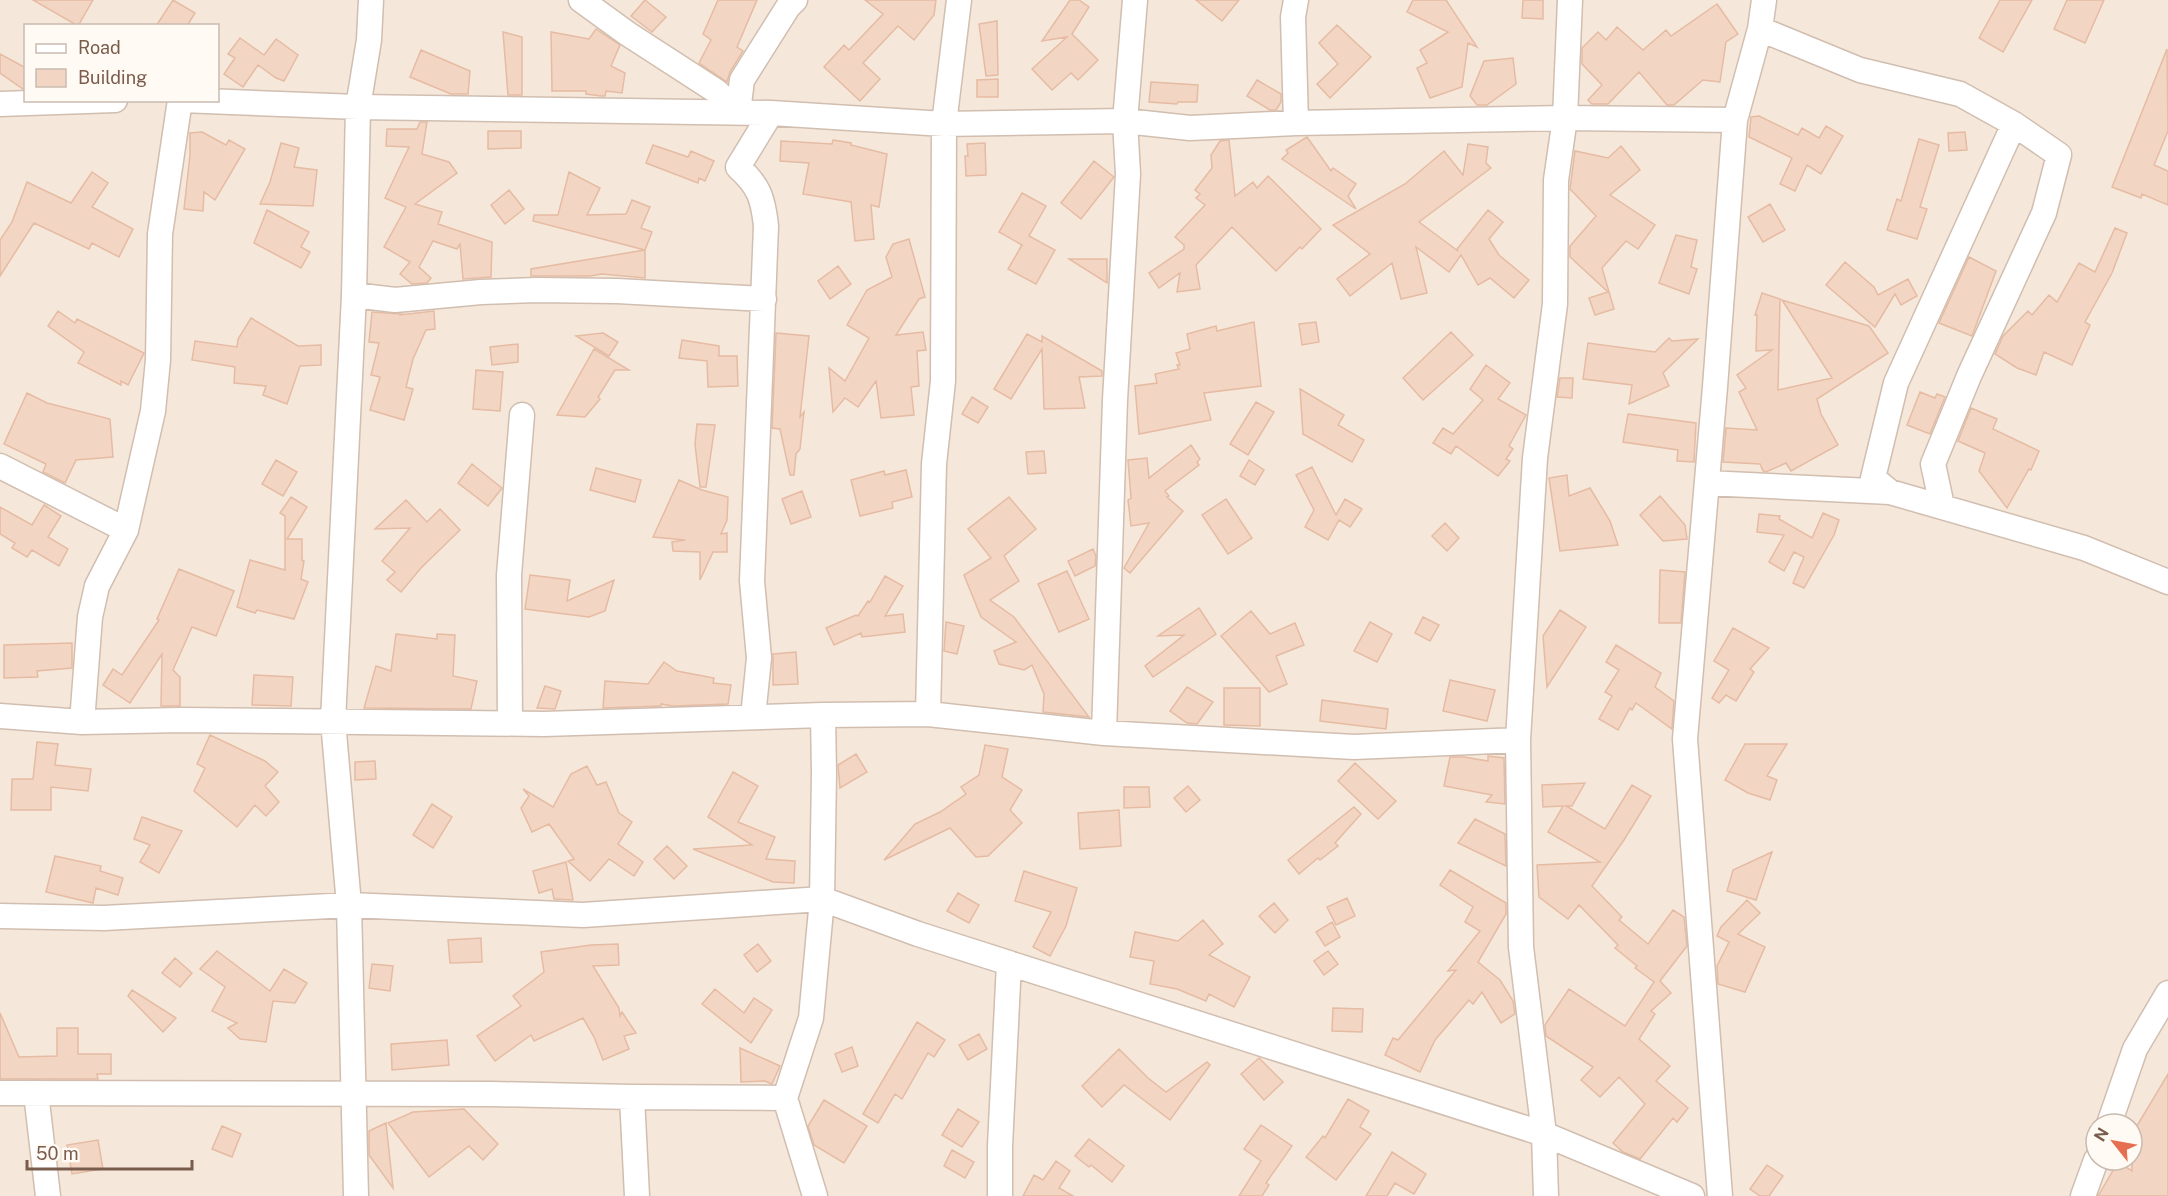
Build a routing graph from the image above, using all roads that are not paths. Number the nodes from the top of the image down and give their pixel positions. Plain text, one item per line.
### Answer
1 (371, 0) edge
2 (581, 0) edge
3 (795, 0) edge
4 (959, 0) edge
5 (1135, 0) edge
6 (1296, 0) edge
7 (1570, 0) edge
8 (1764, 0) edge
9 (1760, 29) junction
10 (58, 102) edge
11 (181, 102) edge
12 (219, 102) edge
13 (0, 104) edge
14 (358, 107) junction
15 (738, 112) junction
16 (771, 113) junction
17 (1565, 118) junction
18 (1735, 120) junction
19 (1125, 121) junction
20 (1296, 123) junction
21 (944, 124) junction
22 (2014, 124) junction
23 (354, 295) junction
24 (764, 299) junction
25 (522, 415) dead end
26 (0, 466) edge
27 (1707, 483) junction
28 (1890, 492) junction
29 (1942, 506) junction
30 (126, 530) junction
31 (2168, 582) edge
32 (928, 714) junction
33 (823, 715) junction
34 (0, 716) edge
35 (753, 717) junction
36 (333, 721) junction
37 (82, 722) junction
38 (510, 723) junction
39 (1104, 733) junction
40 (1518, 740) junction
41 (822, 899) junction
42 (349, 905) junction
43 (0, 916) edge
44 (1009, 963) junction
45 (2168, 993) edge
46 (0, 1093) edge
47 (36, 1093) junction
48 (354, 1094) junction
49 (632, 1097) junction
50 (785, 1098) junction
51 (2113, 1112) edge
52 (1544, 1134) junction
53 (2092, 1172) edge
54 (48, 1196) edge
55 (356, 1196) edge
56 (637, 1196) edge
57 (815, 1196) edge
58 (1000, 1196) edge
59 (1546, 1196) edge
60 (1692, 1196) edge
61 (1720, 1196) edge
62 (2083, 1196) edge

1 - 14 street
2 - 15 street
3 - 15 street
4 - 21 street
5 - 19 street
6 - 20 street
7 - 17 street
8 - 9 street
9 - 18 street
9 - 22 street
10 - 13 street
11 - 30 street
12 - 14 street
14 - 15 street
14 - 23 street
15 - 16 street
16 - 21 street
16 - 24 street
17 - 18 street
17 - 20 street
17 - 40 street
18 - 27 street
19 - 20 street
19 - 21 street
19 - 39 street
21 - 32 street
22 - 28 street
22 - 29 street
23 - 24 street
23 - 36 street
24 - 35 street
25 - 38 street
26 - 30 street
27 - 28 street
27 - 61 street
28 - 29 street
29 - 31 street
30 - 37 street
32 - 33 street
32 - 39 street
33 - 35 street
33 - 41 street
34 - 37 street
35 - 38 street
36 - 37 street
36 - 38 street
36 - 42 street
39 - 40 street
40 - 52 street
41 - 42 street
41 - 44 street
41 - 50 street
42 - 43 street
42 - 48 street
44 - 52 street
44 - 58 street
45 - 51 street
46 - 47 street
47 - 48 street
47 - 54 street
48 - 49 street
48 - 55 street
49 - 50 street
49 - 56 street
50 - 57 street
52 - 59 street
52 - 60 street
53 - 62 street

